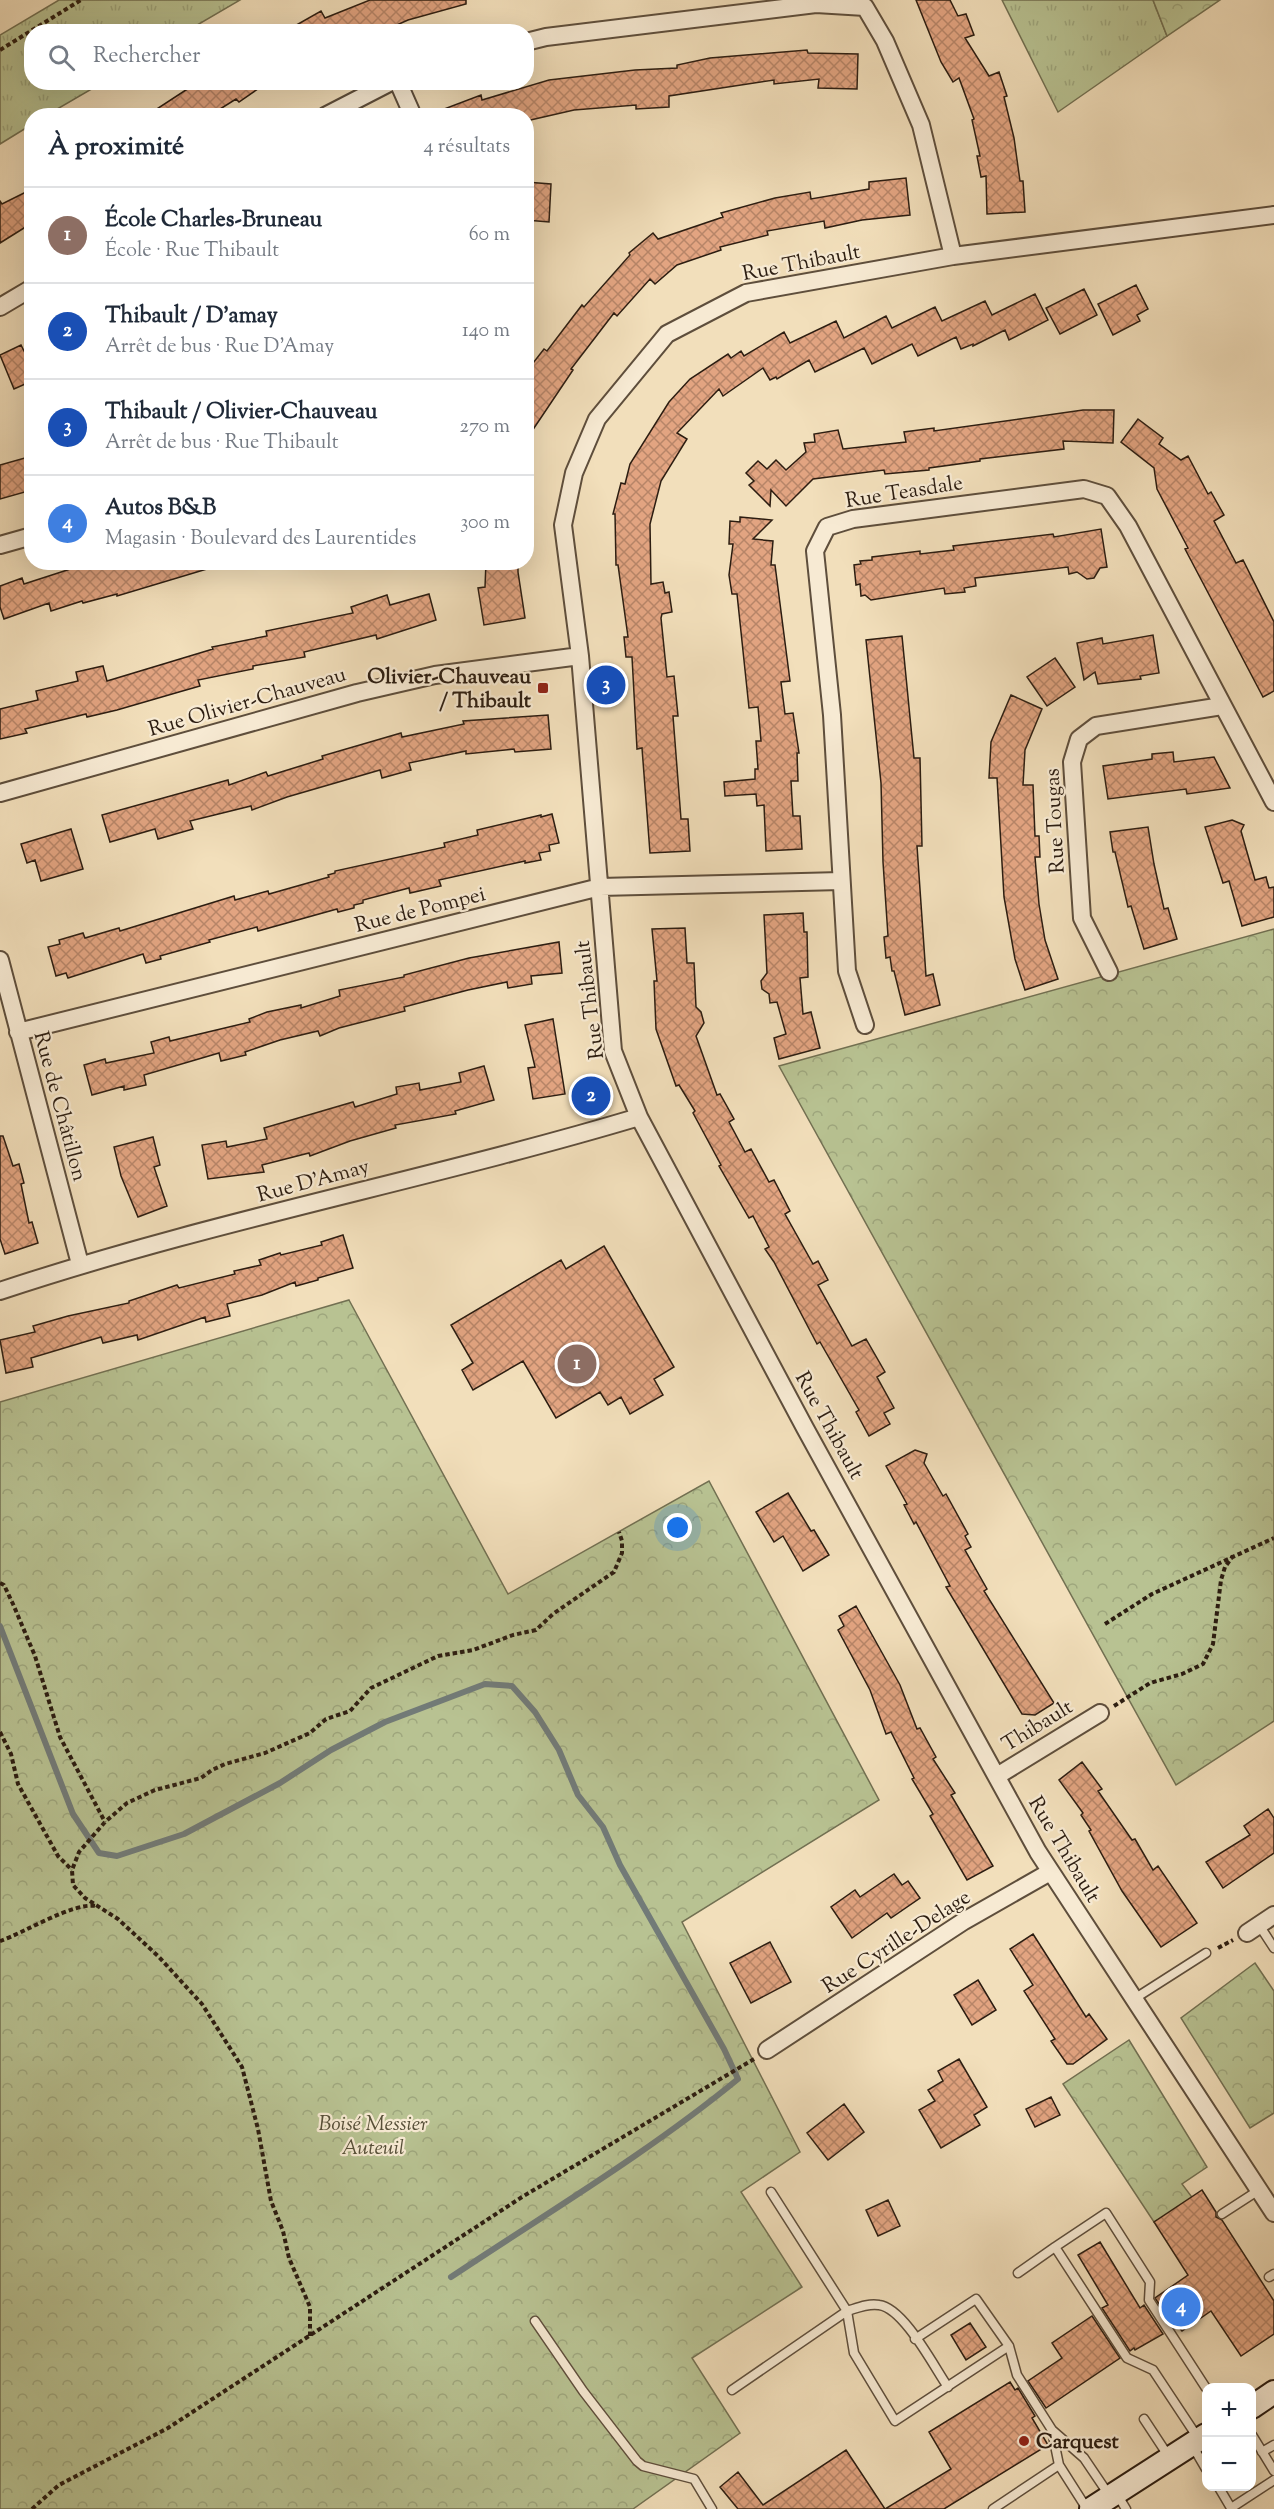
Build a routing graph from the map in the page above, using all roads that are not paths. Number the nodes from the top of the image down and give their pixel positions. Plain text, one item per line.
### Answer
1 (534, 40) edge
2 (375, 90) edge
3 (402, 90) edge
4 (341, 108) edge
5 (409, 108) edge
6 (1274, 214) edge
7 (953, 256) junction
8 (24, 293) edge
9 (0, 307) edge
10 (24, 538) edge
11 (0, 545) edge
12 (580, 656) junction
13 (1222, 706) junction
14 (0, 793) edge
15 (1274, 802) edge
16 (841, 881) junction
17 (600, 887) junction
18 (0, 960) edge
19 (1109, 972) dead end
20 (865, 1025) dead end
21 (18, 1032) junction
22 (639, 1117) junction
23 (80, 1264) junction
24 (0, 1291) edge
25 (1100, 1713) road end
26 (997, 1776) junction
27 (1050, 1872) junction
28 (1274, 1916) edge
29 (1248, 1932) joint
30 (1274, 1948) edge
31 (1211, 1951) road end
32 (1134, 1999) junction
33 (767, 2050) road end
34 (1259, 2190) junction
35 (771, 2192) dead end
36 (1274, 2213) edge
37 (1222, 2214) dead end
38 (1056, 2247) junction
39 (1018, 2273) dead end
40 (847, 2311) junction
41 (535, 2321) dead end
42 (915, 2339) junction
43 (1009, 2346) junction
44 (1203, 2383) edge
45 (948, 2387) junction
46 (732, 2390) dead end
47 (1274, 2392) edge
48 (1256, 2403) edge
49 (1144, 2419) dead end
50 (1052, 2430) junction
51 (1252, 2437) edge
52 (1199, 2440) edge
53 (1274, 2445) edge
54 (1262, 2452) junction
55 (1170, 2459) junction
56 (1059, 2465) junction
57 (1274, 2471) edge
58 (1274, 2480) edge
59 (1220, 2491) edge
60 (1117, 2500) edge
61 (1007, 2505) edge
62 (712, 2509) edge
63 (993, 2509) edge
64 (1089, 2509) edge

1 - 7 street
2 - 4 street
3 - 5 street
6 - 7 street, Rue Thibault
7 - 12 street, Rue Thibault
8 - 9 street
10 - 11 street
12 - 14 street, Rue Olivier-Chauveau
12 - 17 street, Rue Thibault
13 - 15 street, Rue Teasdale
13 - 16 street, Rue Teasdale
13 - 19 street, Rue Tougas
16 - 17 street, Rue de Pompei
16 - 20 street, Rue Teasdale
17 - 21 street, Rue de Pompei
17 - 22 street, Rue Thibault
18 - 21 street, Rue de Châtillon
21 - 23 street, Rue de Châtillon
22 - 23 street, Rue D'Amay
22 - 26 street, Rue Thibault
23 - 24 street, Rue D'Amay
25 - 26 street, Thibault
26 - 27 street, Rue Thibault
27 - 32 street, Rue Thibault
27 - 33 street, Rue Cyrille-Delage
28 - 29 street
29 - 30 lane
31 - 32 lane
32 - 34 street, Rue Thibault
34 - 36 street, Rue Thibault
34 - 37 lane
35 - 40 lane
38 - 39 lane
38 - 44 lane
38 - 52 lane
40 - 42 lane
40 - 45 lane
40 - 46 lane
41 - 62 lane
42 - 43 lane
42 - 45 lane
43 - 45 lane
43 - 50 lane
47 - 48 main road
49 - 55 lane
50 - 56 lane
50 - 60 lane
51 - 54 lane
52 - 55 main road
53 - 54 lane
54 - 57 lane
55 - 60 main road
56 - 61 lane
56 - 64 lane
58 - 59 lane
60 - 64 main road
61 - 63 lane

